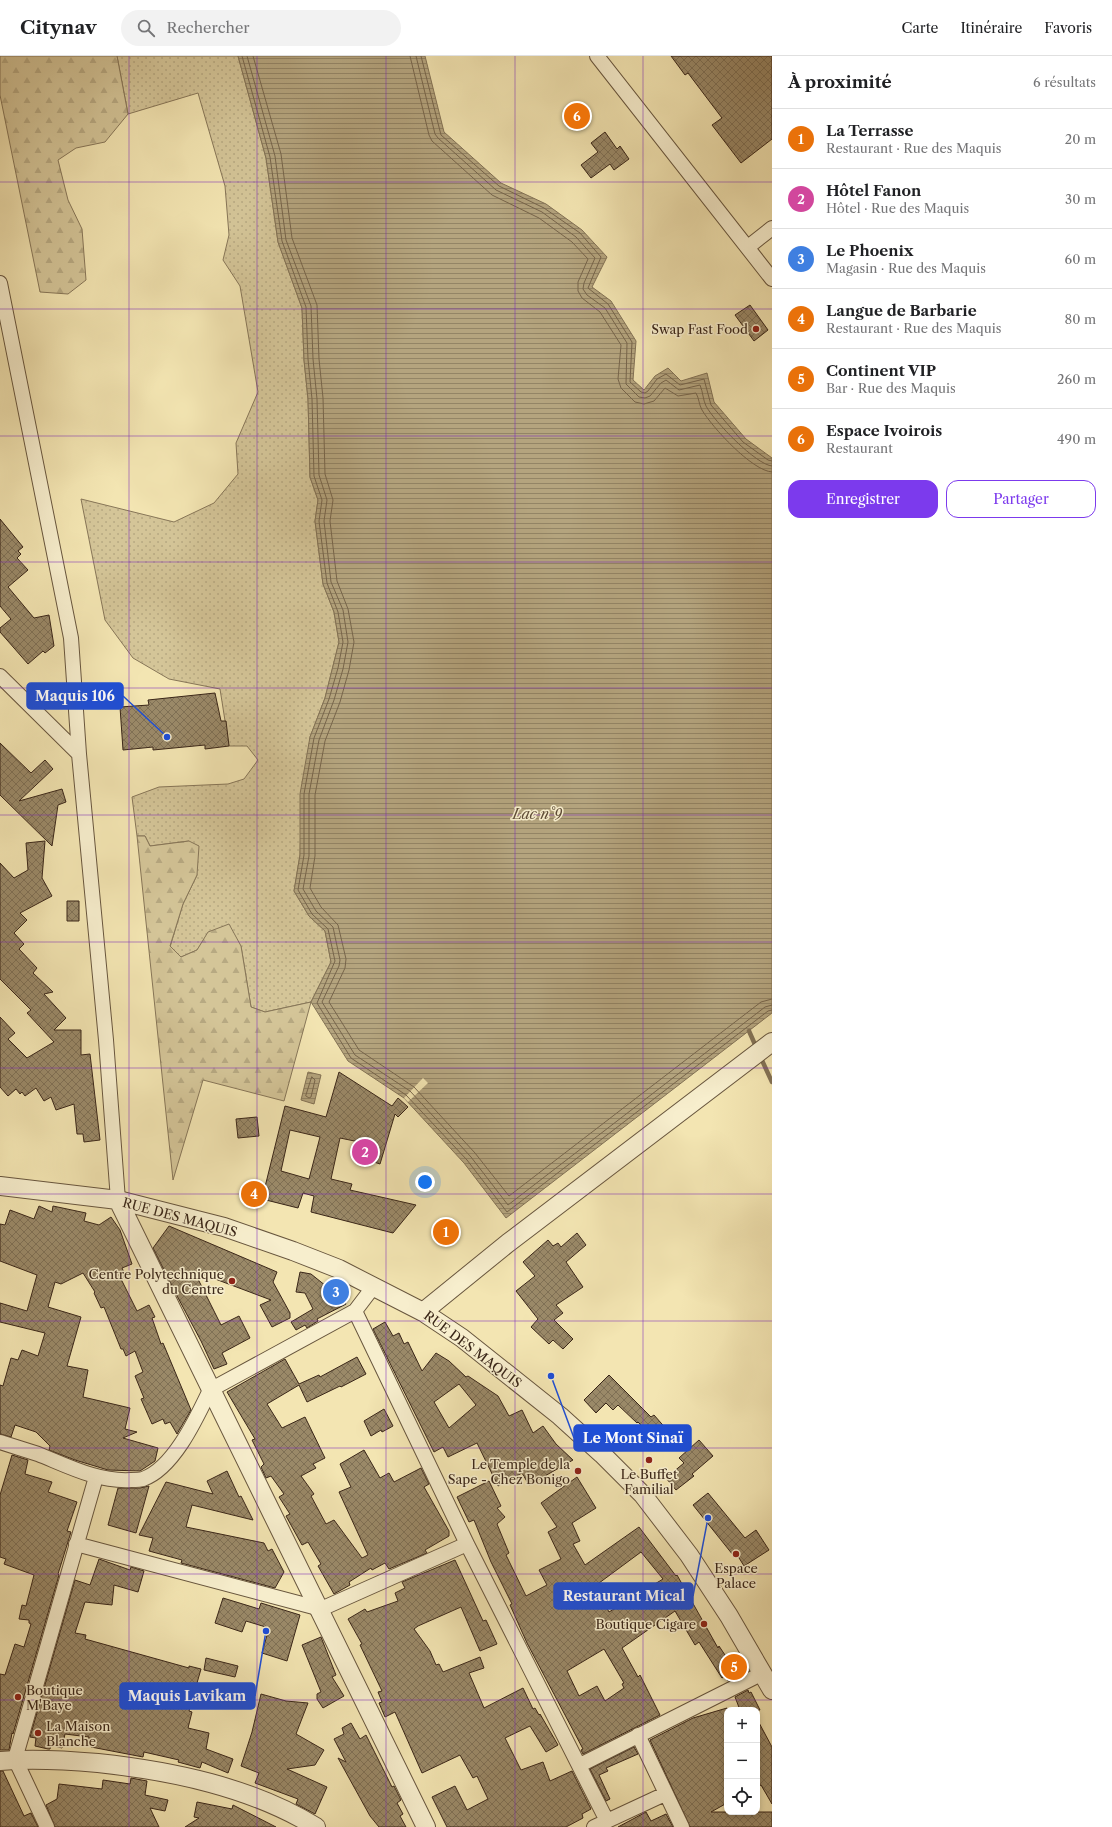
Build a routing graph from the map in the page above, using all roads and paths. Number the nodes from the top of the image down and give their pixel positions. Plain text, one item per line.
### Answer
1 (597, 56) edge
2 (772, 228) edge
3 (748, 247) junction
4 (772, 279) edge
5 (0, 283) edge
6 (0, 676) edge
7 (79, 754) junction
8 (772, 1042) edge
9 (0, 1186) edge
10 (118, 1200) junction
11 (374, 1286) junction
12 (355, 1312) junction
13 (423, 1312) junction
14 (210, 1390) junction
15 (0, 1442) edge
16 (96, 1477) junction
17 (76, 1544) junction
18 (467, 1544) junction
19 (320, 1609) junction
20 (763, 1673) junction
21 (772, 1690) edge
22 (638, 1735) junction
23 (8, 1760) edge
24 (580, 1765) junction
25 (665, 1794) junction
26 (607, 1821) junction
27 (47, 1827) edge
28 (316, 1827) edge
29 (426, 1827) edge
30 (594, 1827) edge
31 (682, 1827) edge

1 - 3 street
2 - 3 street
3 - 4 street
5 - 7 street
6 - 7 street
7 - 10 street
8 - 13 street
9 - 10 street, RUE DES MAQUIS
10 - 11 street, RUE DES MAQUIS
10 - 14 street
11 - 12 street
11 - 13 street, RUE DES MAQUIS
12 - 14 street
12 - 18 street
13 - 20 street, RUE DES MAQUIS
14 - 16 street
14 - 19 street
15 - 16 street
16 - 17 street
17 - 19 street
17 - 23 street
18 - 19 street
18 - 24 street
19 - 29 street
20 - 21 street, RUE DES MAQUIS
20 - 22 street
22 - 24 street
22 - 25 street
23 - 27 street
23 - 28 street
24 - 26 street
25 - 26 street
25 - 31 street
26 - 30 street

